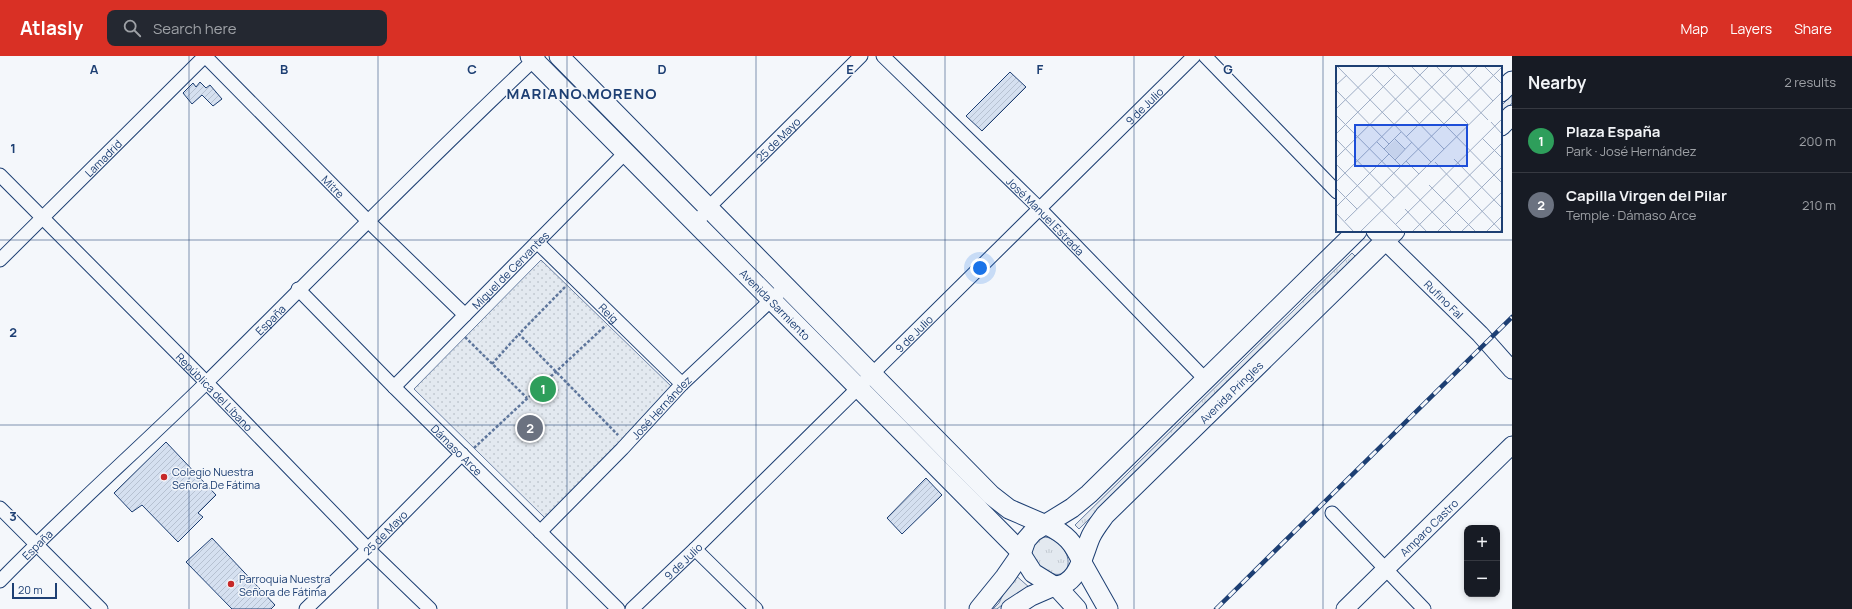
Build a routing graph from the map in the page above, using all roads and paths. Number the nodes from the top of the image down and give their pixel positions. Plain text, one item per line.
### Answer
1 (205, 56) edge
2 (559, 56) edge
3 (861, 56) edge
4 (884, 56) edge
5 (1194, 56) edge
6 (1205, 56) edge
7 (534, 57) edge
8 (1512, 81) edge
9 (1502, 91) edge
10 (1512, 115) edge
11 (1502, 125) edge
12 (626, 152) junction
13 (0, 175) edge
14 (1336, 191) edge
15 (708, 208) junction
16 (1039, 208) junction
17 (42, 218) junction
18 (367, 220) junction
19 (696, 224) junction
20 (1357, 232) edge
21 (1384, 234) edge
22 (537, 242) junction
23 (0, 260) edge
24 (567, 285) dead end
25 (786, 286) junction
26 (298, 289) junction
27 (771, 301) junction
28 (465, 315) junction
29 (607, 324) dead end
30 (519, 334) junction
31 (465, 337) dead end
32 (492, 364) junction
33 (1512, 370) edge
34 (557, 371) junction
35 (872, 373) junction
36 (1205, 379) junction
37 (206, 382) junction
38 (682, 384) junction
39 (394, 387) junction
40 (857, 388) junction
41 (527, 398) junction
42 (622, 439) dead end
43 (1512, 445) edge
44 (468, 451) junction
45 (0, 508) edge
46 (1332, 513) dead end
47 (1046, 525) junction
48 (540, 532) junction
49 (36, 544) junction
50 (368, 549) junction
51 (695, 549) junction
52 (1021, 553) junction
53 (1082, 562) junction
54 (1385, 568) junction
55 (0, 581) edge
56 (1055, 586) junction
57 (101, 609) edge
58 (306, 609) edge
59 (430, 609) edge
60 (618, 609) edge
61 (632, 609) edge
62 (756, 609) edge
63 (979, 609) edge
64 (1011, 609) edge
65 (1077, 609) edge
66 (1108, 609) edge
67 (1345, 609) edge
68 (1424, 609) edge

1 - 17 street, Lamadrid
1 - 18 street, Mitre
2 - 15 main road, Avenida Sarmiento
3 - 15 street, 25 de Mayo
4 - 16 street, José Manuel Estrada
5 - 16 street, 9 de Julio
6 - 14 street
7 - 12 main road, Avenida Sarmiento
7 - 18 street, España
8 - 9 main road
10 - 11 main road
12 - 19 main road, Avenida Sarmiento
12 - 22 street, Miguel de Cervantes
13 - 17 street, República del Líbano
15 - 19 street, 25 de Mayo
15 - 25 main road, Avenida Sarmiento
16 - 35 street, 9 de Julio
16 - 36 street, José Manuel Estrada
17 - 23 street, Lamadrid
17 - 37 street, República del Líbano
18 - 26 street, España
18 - 28 street, Mitre
19 - 27 main road, Avenida Sarmiento
20 - 36 main road
21 - 33 street, Rufino Fal
21 - 53 main road, Avenida Pringles
22 - 28 street, Miguel de Cervantes
22 - 38 street, Reig
24 - 30 path
25 - 27 street, José Hernández
25 - 35 main road, Avenida Sarmiento
26 - 37 street, España
26 - 39 street, Dámaso Arce
27 - 38 street, José Hernández
27 - 40 main road, Avenida Sarmiento
28 - 39 street, Miguel de Cervantes
29 - 34 path
30 - 32 path
30 - 34 path
31 - 32 path
32 - 41 path
34 - 41 path
34 - 42 path
35 - 40 street, 9 de Julio
35 - 47 main road, Avenida Sarmiento
36 - 47 main road
37 - 49 street, España
37 - 50 street, República del Líbano
38 - 48 street, José Hernández
39 - 44 street, Dámaso Arce
40 - 51 street, 9 de Julio
40 - 52 main road, Avenida Sarmiento
41 - 44 path
43 - 54 street, Amparo Castro
44 - 48 street, Dámaso Arce
44 - 50 street, 25 de Mayo
45 - 49 street
46 - 54 street
47 - 52 main road
47 - 53 main road
48 - 60 street, Dámaso Arce
49 - 55 street, España
49 - 57 street
50 - 58 street, 25 de Mayo
50 - 59 street, República del Líbano
51 - 61 street, 9 de Julio
51 - 62 street
52 - 56 main road
52 - 63 main road
53 - 56 main road
53 - 66 main road
54 - 67 street, Amparo Castro
54 - 68 street
56 - 64 main road
56 - 65 main road

